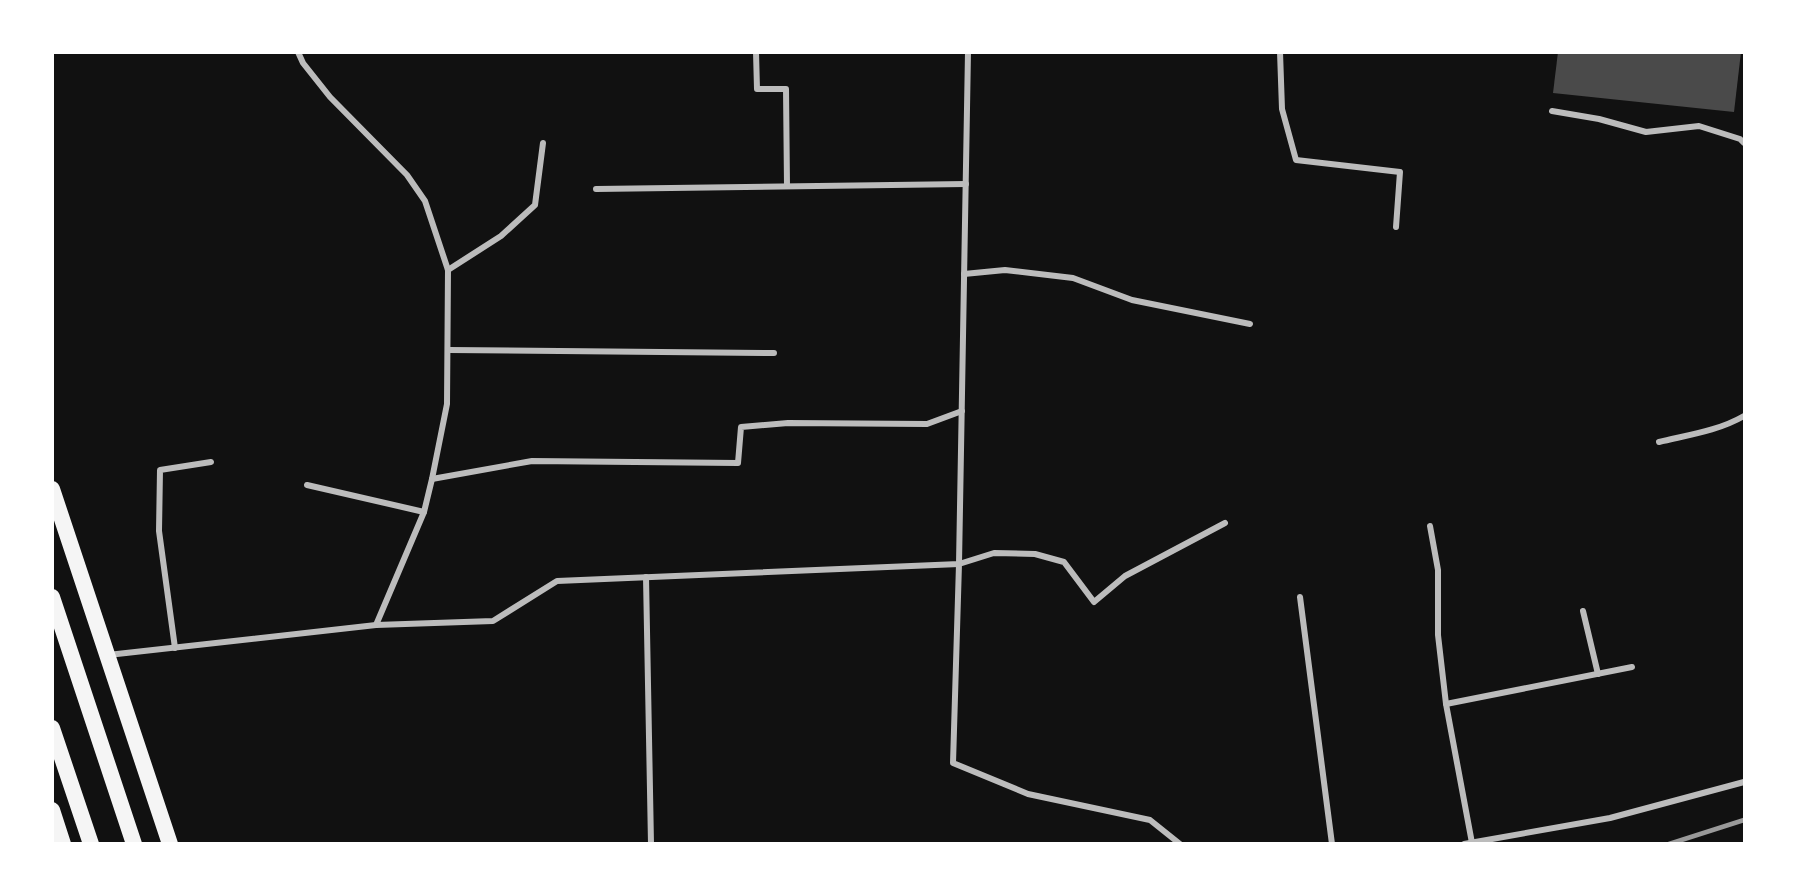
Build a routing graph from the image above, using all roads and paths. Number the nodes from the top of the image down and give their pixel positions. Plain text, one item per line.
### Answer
1 (298, 52) edge
2 (756, 52) edge
3 (968, 52) edge
4 (1280, 52) edge
5 (1552, 111) dead end
6 (543, 143) dead end
7 (1744, 143) edge
8 (966, 184) junction
9 (787, 186) junction
10 (596, 189) dead end
11 (1395, 227) dead end
12 (448, 270) junction
13 (964, 274) junction
14 (1250, 324) dead end
15 (449, 350) junction
16 (774, 353) dead end
17 (962, 411) junction
18 (1744, 416) edge
19 (1659, 442) dead end
20 (211, 462) dead end
21 (432, 479) junction
22 (308, 485) dead end
23 (52, 489) edge
24 (424, 512) junction
25 (1225, 523) dead end
26 (1430, 526) dead end
27 (959, 564) junction
28 (646, 578) junction
29 (52, 597) edge
30 (1300, 597) dead end
31 (1583, 611) dead end
32 (376, 625) junction
33 (175, 648) junction
34 (108, 655) junction
35 (1632, 667) dead end
36 (1598, 674) junction
37 (1446, 704) junction
38 (52, 728) edge
39 (1744, 782) edge
40 (52, 810) edge
41 (63, 843) edge
42 (91, 843) edge
43 (134, 843) edge
44 (170, 843) edge
45 (651, 843) edge
46 (1180, 843) edge
47 (1332, 843) edge
48 (1464, 843) edge
49 (1472, 843) edge

1 - 12 street
2 - 9 street
3 - 8 street
4 - 11 street
5 - 7 street
6 - 12 street
8 - 9 street
8 - 13 street
9 - 10 street
12 - 15 street
13 - 14 street
13 - 17 street
15 - 16 street
15 - 21 street
17 - 21 street
17 - 27 street
18 - 19 street
20 - 33 street
21 - 24 street
22 - 24 street
23 - 34 highway
24 - 32 street
25 - 27 street
26 - 37 street
27 - 28 street
27 - 46 street
28 - 32 street
28 - 45 street
29 - 43 highway
30 - 47 street
31 - 36 street
32 - 33 street
33 - 34 street
34 - 44 highway
35 - 36 street
36 - 37 street
37 - 49 street
38 - 42 highway
39 - 49 street
40 - 41 highway
48 - 49 street

